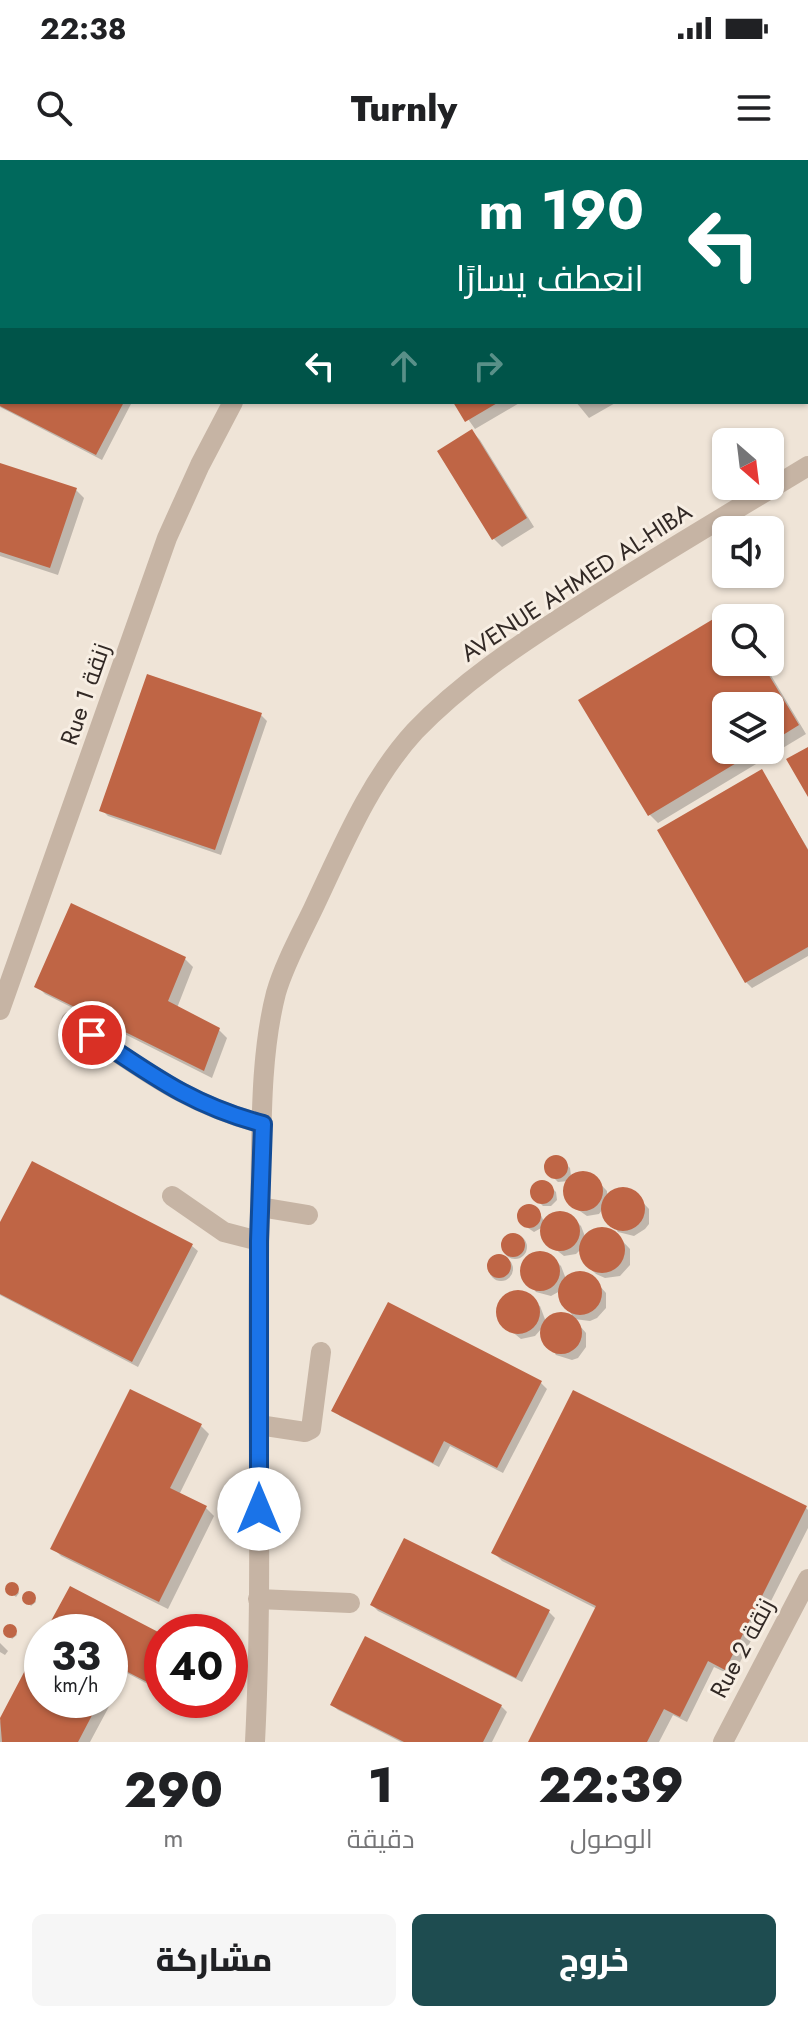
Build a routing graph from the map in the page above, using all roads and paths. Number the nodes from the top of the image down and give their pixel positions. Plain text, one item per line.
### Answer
1 (232, 404) edge
2 (808, 466) edge
3 (0, 1010) edge
4 (71, 1021) dead end
5 (263, 1124) junction
6 (172, 1196) dead end
7 (260, 1207) junction
8 (308, 1215) dead end
9 (259, 1241) junction
10 (321, 1352) dead end
11 (259, 1425) junction
12 (808, 1579) edge
13 (258, 1599) junction
14 (350, 1603) dead end
15 (255, 1742) edge
16 (723, 1742) edge

1 - 3 street, Rue 1 زنقة
2 - 5 street, AVENUE AHMED AL-HIBA
4 - 5 street
5 - 7 street, AVENUE AHMED AL-HIBA
6 - 9 street
7 - 8 street
7 - 9 street, AVENUE AHMED AL-HIBA
9 - 11 street, AVENUE AHMED AL-HIBA
10 - 11 street
11 - 13 street, AVENUE AHMED AL-HIBA
12 - 16 street, Rue 2 زنقة
13 - 14 street
13 - 15 street, AVENUE AHMED AL-HIBA

